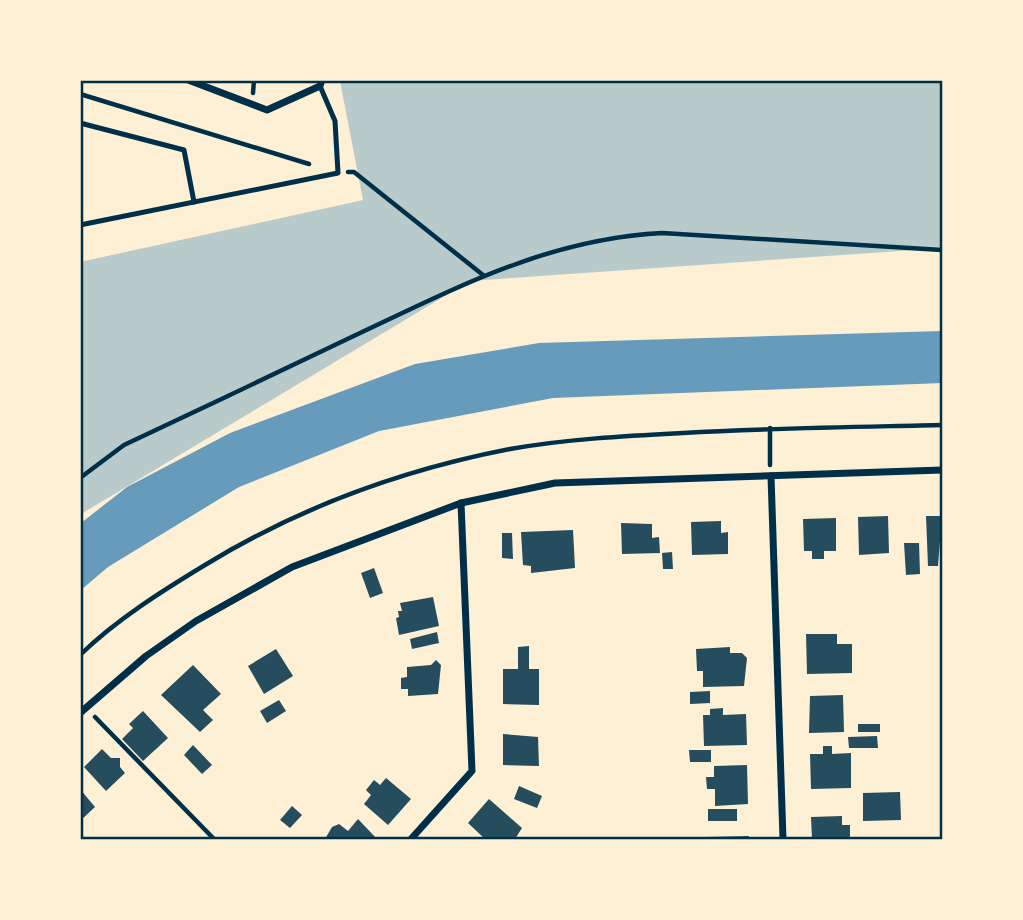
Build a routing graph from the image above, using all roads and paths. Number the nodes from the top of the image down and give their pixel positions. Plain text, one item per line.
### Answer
1 (188, 80) edge
2 (254, 80) edge
3 (321, 83) edge
4 (255, 87) dead end
5 (80, 94) edge
6 (80, 123) edge
7 (338, 173) junction
8 (194, 202) junction
9 (80, 225) edge
10 (943, 250) edge
11 (483, 275) junction
12 (770, 428) dead end
13 (769, 454) dead end
14 (943, 470) edge
15 (771, 476) junction
16 (80, 478) edge
17 (461, 503) junction
18 (80, 713) edge
19 (105, 727) dead end
20 (214, 839) edge
21 (411, 839) edge
22 (783, 839) edge

1 - 3 street
2 - 4 path
3 - 7 lane
5 - 7 path
6 - 8 lane
7 - 8 lane
7 - 11 path
8 - 9 lane
10 - 11 path
11 - 16 path
12 - 13 path
14 - 15 street
15 - 17 street
15 - 22 street
17 - 18 street
17 - 21 street
19 - 20 path

